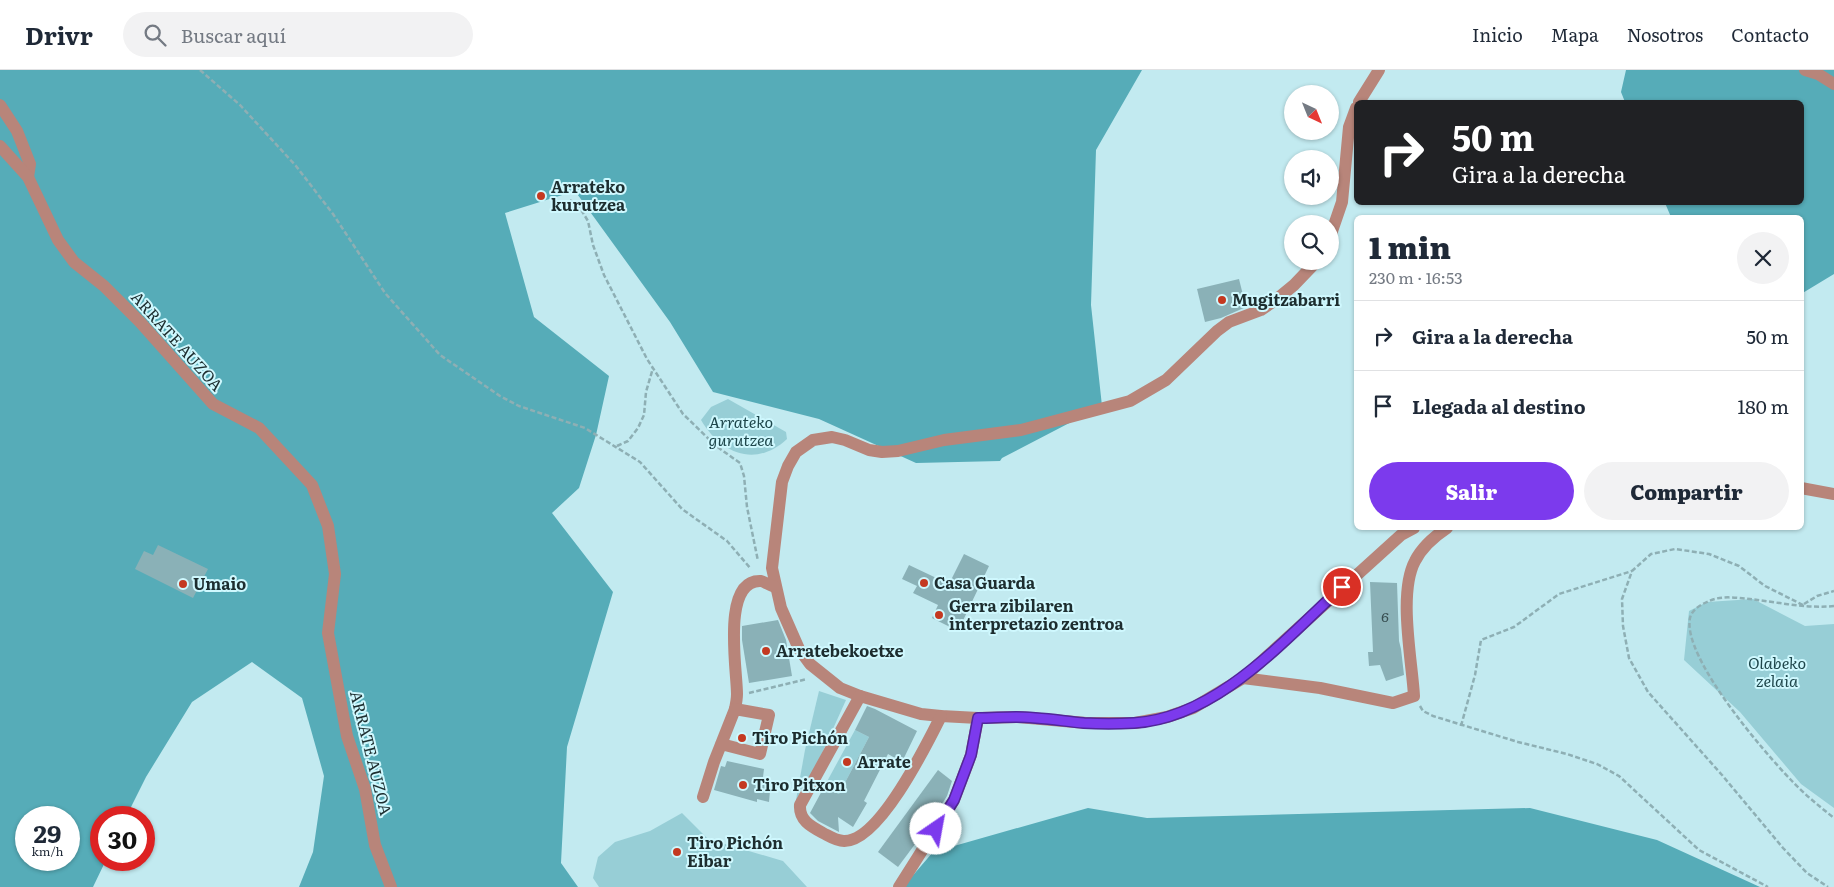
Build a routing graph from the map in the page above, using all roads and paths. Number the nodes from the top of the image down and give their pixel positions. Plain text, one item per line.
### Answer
1 (200, 70) edge
2 (1379, 70) edge
3 (1805, 70) edge
4 (1834, 84) edge
5 (1360, 100) edge
6 (0, 105) edge
7 (1354, 115) edge
8 (0, 146) edge
9 (28, 176) junction
10 (570, 200) dead end
11 (1338, 215) edge
12 (1308, 270) edge
13 (653, 368) junction
14 (617, 446) junction
15 (1804, 489) edge
16 (1834, 494) edge
17 (1410, 530) edge
18 (1445, 530) edge
19 (759, 562) dead end
20 (1632, 571) junction
21 (763, 581) junction
22 (775, 588) junction
23 (1834, 591) edge
24 (1803, 605) junction
25 (1834, 606) edge
26 (823, 675) junction
27 (1243, 678) junction
28 (737, 696) junction
29 (860, 696) junction
30 (1414, 696) junction
31 (735, 709) junction
32 (941, 716) junction
33 (978, 718) junction
34 (1461, 726) junction
35 (721, 744) junction
36 (703, 796) dead end
37 (1834, 818) edge
38 (391, 887) edge
39 (899, 887) edge
40 (1768, 887) edge
41 (1828, 887) edge

1 - 14 path
2 - 5 street
3 - 4 street
6 - 9 street, ARRATE AUZOA
7 - 11 street
8 - 9 street, ARRATE AUZOA
9 - 38 street, ARRATE AUZOA
10 - 13 path
12 - 22 street
13 - 14 path
13 - 19 path
14 - 21 path
15 - 16 street
17 - 27 street
18 - 30 street
20 - 24 path
20 - 34 path
20 - 41 path
21 - 22 street
21 - 28 street
22 - 26 street
23 - 24 path
24 - 25 path
24 - 37 path
26 - 28 path
26 - 29 street
27 - 30 street
27 - 33 street
28 - 31 street
29 - 32 street
29 - 32 street
30 - 34 path
31 - 35 street
31 - 35 street
32 - 33 street
33 - 39 street
34 - 40 path
35 - 36 street

